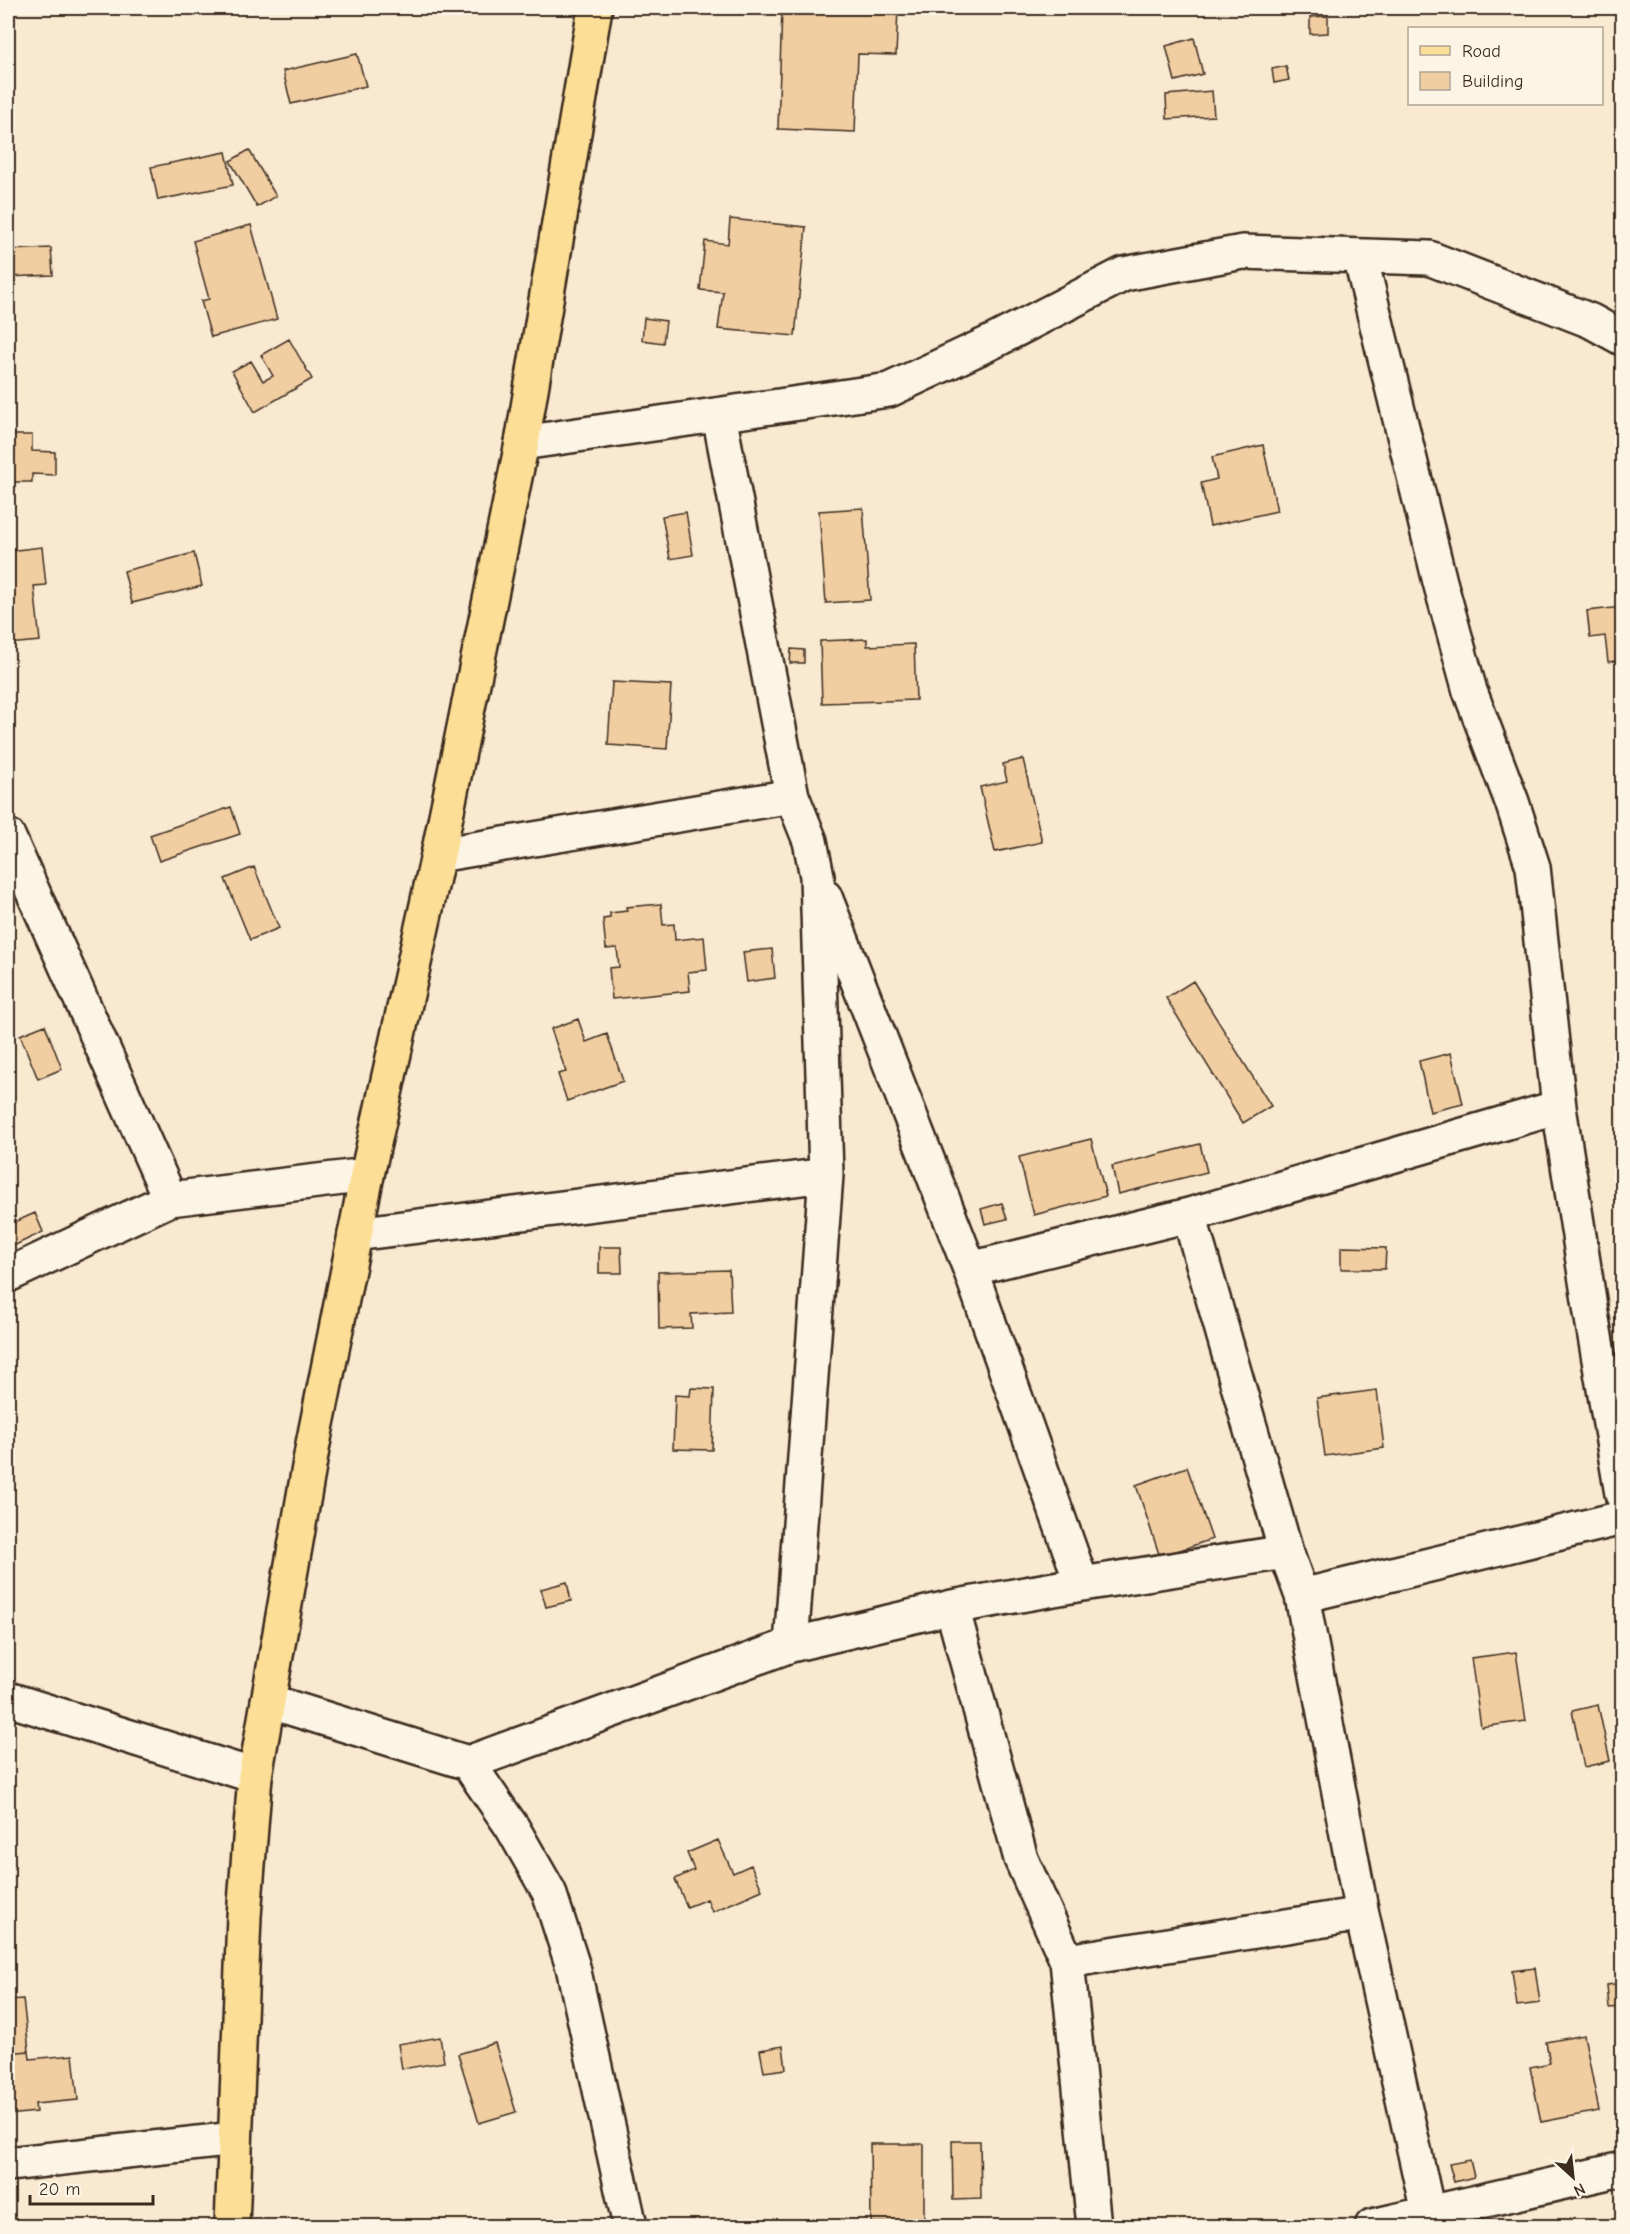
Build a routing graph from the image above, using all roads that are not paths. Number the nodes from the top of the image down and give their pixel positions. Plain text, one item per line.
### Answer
1 (595, 8) edge
2 (1360, 256) junction
3 (1623, 338) edge
4 (719, 415) junction
5 (522, 443) junction
6 (792, 796) junction
7 (8, 836) edge
8 (438, 855) junction
9 (817, 876) junction
10 (1559, 1107) junction
11 (367, 1174) junction
12 (826, 1175) junction
13 (171, 1200) junction
14 (1189, 1215) junction
15 (355, 1234) junction
16 (970, 1269) junction
17 (8, 1275) edge
18 (1623, 1494) edge
19 (1623, 1518) edge
20 (1286, 1552) junction
21 (1082, 1584) junction
22 (1302, 1596) junction
23 (952, 1607) junction
24 (791, 1645) junction
25 (8, 1699) edge
26 (268, 1701) junction
27 (468, 1763) junction
28 (255, 1776) junction
29 (1362, 1914) junction
30 (1067, 1961) junction
31 (235, 2139) junction
32 (8, 2164) edge
33 (1623, 2169) edge
34 (1430, 2220) edge
35 (232, 2226) edge
36 (630, 2226) edge
37 (1094, 2226) edge
38 (1372, 2226) edge

1 - 5 main road
2 - 3 street
2 - 4 street
2 - 10 street
4 - 5 street
4 - 6 street
5 - 8 main road
6 - 8 street
6 - 9 street
7 - 13 street
8 - 11 main road
9 - 12 street
9 - 16 street
10 - 14 street
10 - 18 street
11 - 13 street
11 - 15 main road
12 - 15 street
12 - 24 street
13 - 17 street
14 - 16 street
14 - 20 street
15 - 26 main road
16 - 21 street
19 - 22 street
20 - 21 street
20 - 22 street
21 - 23 street
22 - 29 street
23 - 24 street
23 - 30 street
24 - 27 street
25 - 28 street
26 - 27 street
26 - 28 main road
27 - 36 street
28 - 31 main road
29 - 30 street
29 - 34 street
30 - 37 street
31 - 32 street
31 - 35 main road
33 - 34 street
34 - 38 street

